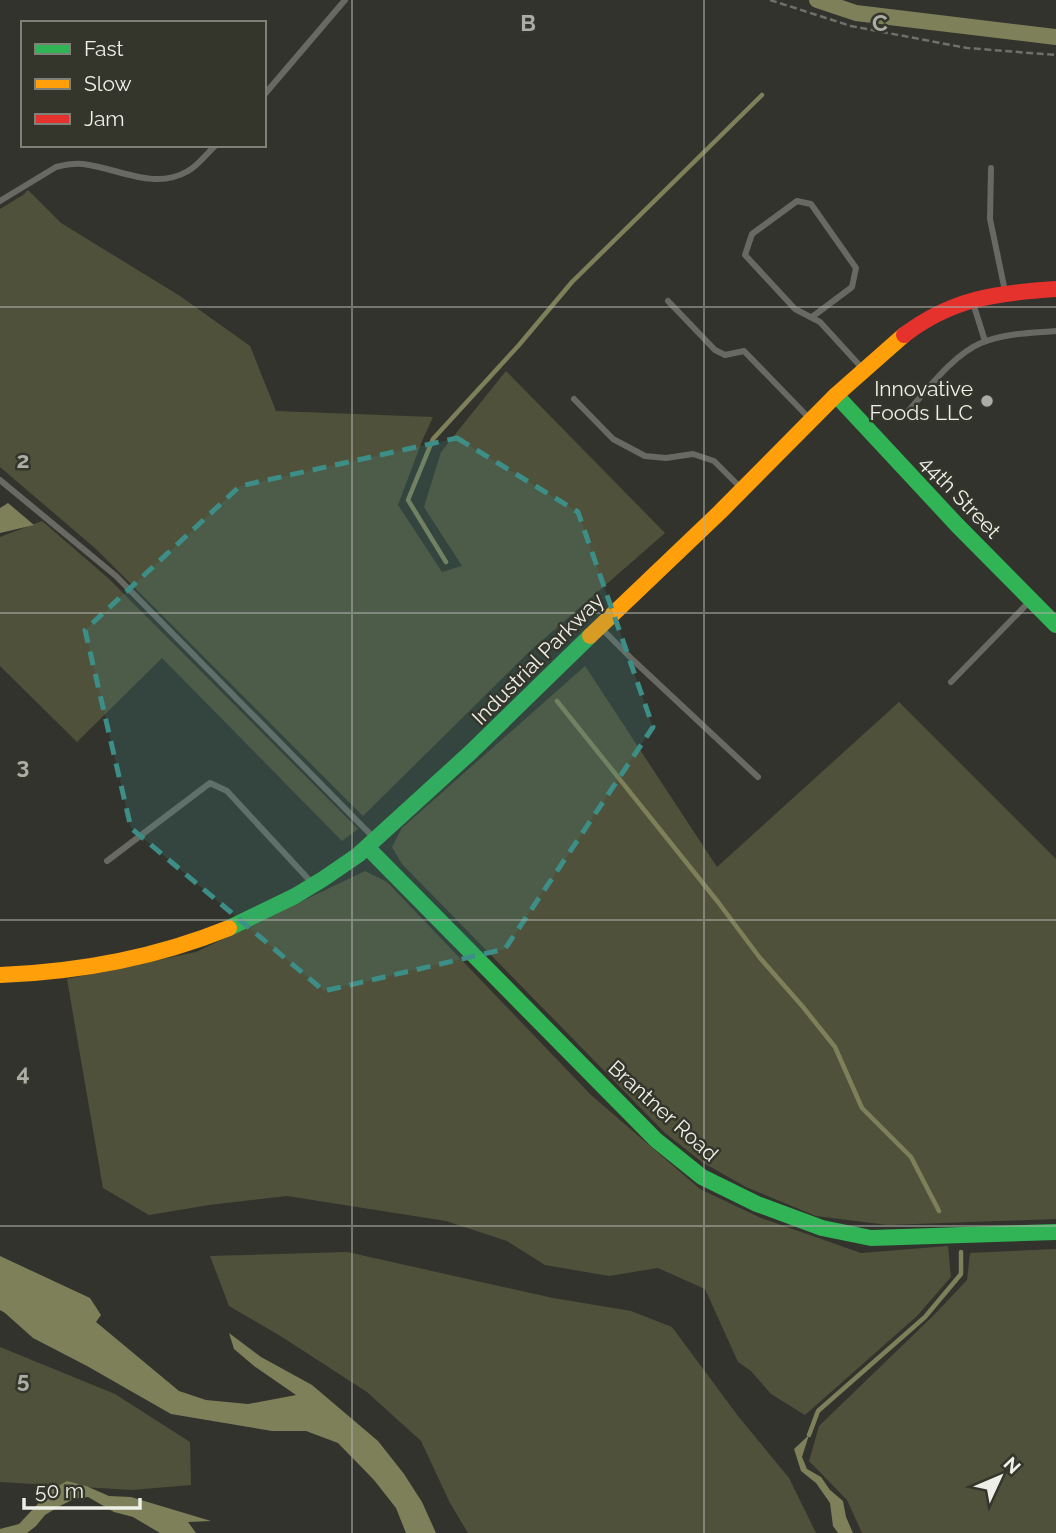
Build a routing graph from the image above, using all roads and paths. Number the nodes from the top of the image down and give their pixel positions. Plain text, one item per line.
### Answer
1 (345, 0) edge
2 (770, 0) edge
3 (1056, 55) edge
4 (266, 93) edge
5 (214, 147) edge
6 (991, 168) dead end
7 (0, 201) edge
8 (1056, 289) edge
9 (1006, 294) junction
10 (668, 301) dead end
11 (972, 301) junction
12 (812, 317) junction
13 (1056, 331) edge
14 (985, 341) junction
15 (863, 370) junction
16 (836, 395) junction
17 (574, 398) dead end
18 (903, 417) dead end
19 (811, 420) junction
20 (0, 480) edge
21 (742, 490) junction
22 (1031, 600) junction
23 (1056, 625) edge
24 (600, 626) junction
25 (951, 681) dead end
26 (758, 777) dead end
27 (371, 843) junction
28 (107, 860) dead end
29 (313, 884) junction
30 (0, 974) edge
31 (1056, 1232) edge

1 - 4 lane
2 - 3 path
5 - 7 lane
6 - 9 lane
8 - 9 street, Industrial Parkway
9 - 11 street, Industrial Parkway
10 - 19 lane
11 - 14 lane
11 - 15 street, Industrial Parkway
12 - 12 lane
12 - 15 lane
13 - 14 lane
14 - 18 lane
15 - 16 street, Industrial Parkway
16 - 19 street, Industrial Parkway
16 - 22 street, 44th Street
17 - 21 lane
19 - 21 street, Industrial Parkway
20 - 27 lane
21 - 24 street, Industrial Parkway
22 - 23 street, 44th Street
22 - 25 lane
24 - 26 lane
24 - 27 street, Industrial Parkway
27 - 29 street, Industrial Parkway
27 - 31 street, Brantner Road
28 - 29 lane
29 - 30 street, Industrial Parkway

